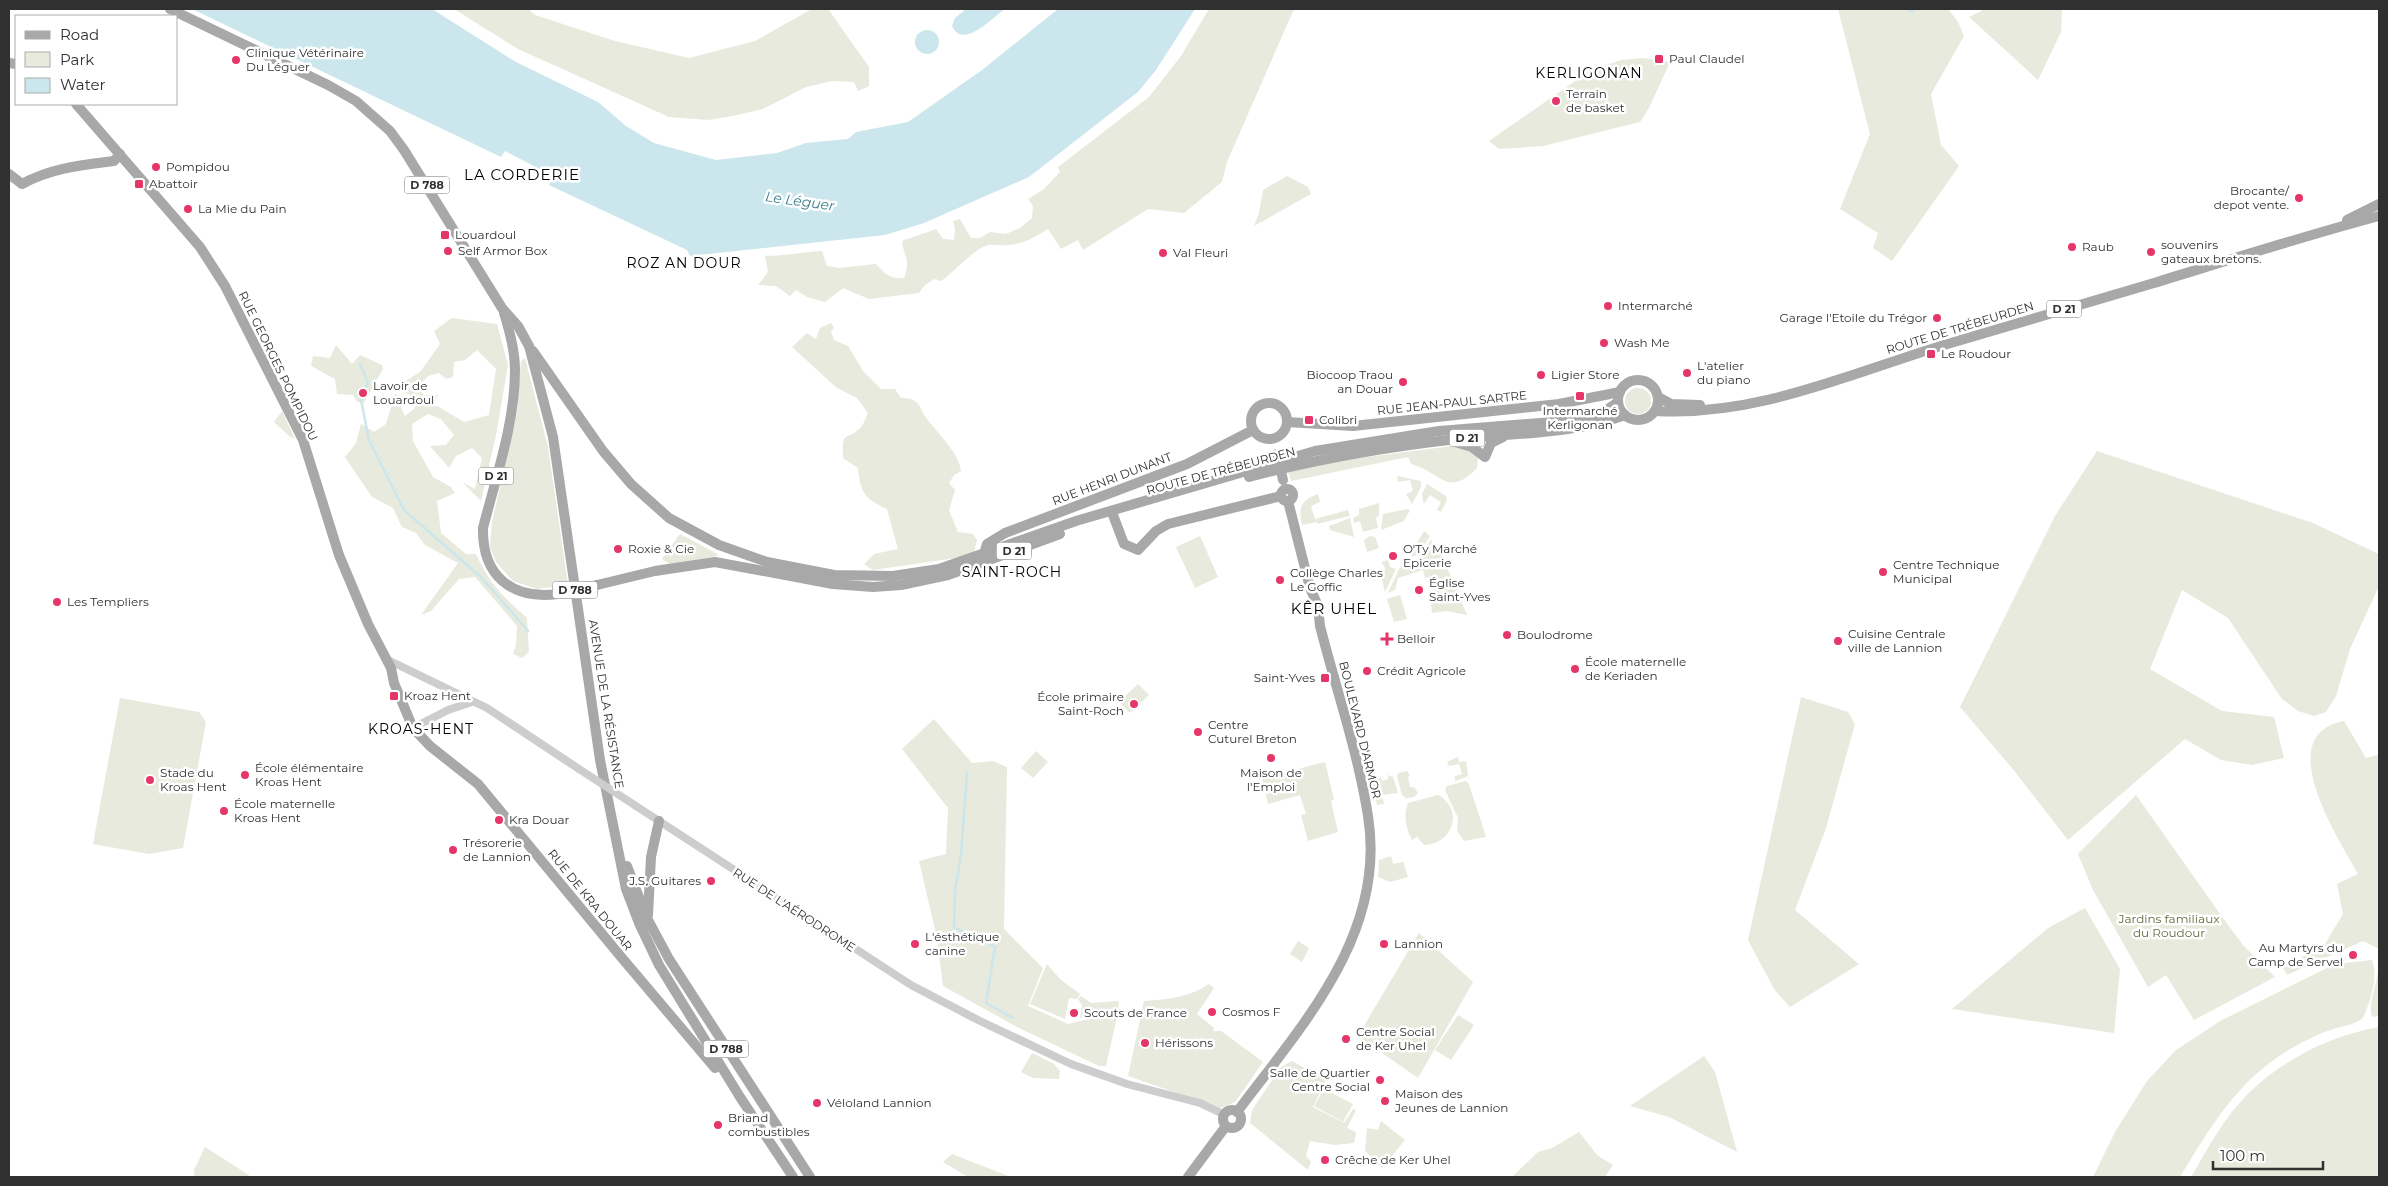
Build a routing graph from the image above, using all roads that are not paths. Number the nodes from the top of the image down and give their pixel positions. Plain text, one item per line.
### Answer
1 (170, 9) edge
2 (77, 105) edge
3 (120, 154) junction
4 (9, 174) edge
5 (2379, 204) edge
6 (2379, 216) edge
7 (2328, 230) junction
8 (502, 308) junction
9 (529, 346) junction
10 (1800, 392) junction
11 (1619, 397) junction
12 (1658, 397) junction
13 (1655, 411) junction
14 (1625, 415) junction
15 (1287, 422) junction
16 (1253, 430) junction
17 (1511, 434) junction
18 (1273, 439) junction
19 (1439, 441) junction
20 (1285, 491) junction
21 (1113, 515) junction
22 (984, 554) junction
23 (386, 658) junction
24 (472, 702) junction
25 (413, 728) junction
26 (659, 821) junction
27 (615, 835) junction
28 (647, 918) junction
29 (740, 1097) junction
30 (1237, 1112) junction
31 (1224, 1115) junction
32 (1226, 1126) junction
33 (792, 1177) edge
34 (810, 1177) edge
35 (1188, 1177) edge

1 - 8 main road, AVENUE DE LA RÉSISTANCE / D 788
2 - 3 main road, RUE GEORGES POMPIDOU
3 - 4 main road
3 - 23 main road, RUE GEORGES POMPIDOU
5 - 7 main road, ROUTE DE TRÉBEURDEN
6 - 7 main road, ROUTE DE TRÉBEURDEN / D 21
7 - 10 main road, ROUTE DE TRÉBEURDEN / D 21
8 - 9 main road, AVENUE DE LA RÉSISTANCE / D 788
8 - 21 main road, ROUTE DE TRÉBEURDEN / D 21, bridge
9 - 22 main road, D 21
9 - 27 main road, AVENUE DE LA RÉSISTANCE / D 788
10 - 12 main road, ROUTE DE TRÉBEURDEN / D 21
10 - 13 main road, ROUTE DE TRÉBEURDEN / D 21
11 - 12 main road
11 - 14 main road
11 - 15 main road, RUE JEAN-PAUL SARTRE
11 - 22 main road, ROUTE DE TRÉBEURDEN / D 21
12 - 13 main road
13 - 14 main road
14 - 17 main road, ROUTE DE TRÉBEURDEN / D 21
15 - 16 main road
15 - 18 main road
16 - 18 main road
16 - 22 main road, RUE HENRI DUNANT
17 - 19 main road, ROUTE DE TRÉBEURDEN / D 21
17 - 19 main road
18 - 20 main road, BOULEVARD D'ARMOR, bridge
19 - 21 main road, ROUTE DE TRÉBEURDEN / D 21
20 - 21 main road
20 - 30 main road, BOULEVARD D'ARMOR
23 - 24 street, RUE DE L'AÉRODROME
23 - 25 main road, RUE GEORGES POMPIDOU
24 - 25 street
24 - 26 street, RUE DE L'AÉRODROME, bridge
25 - 29 main road, RUE DE KRA DOUAR
26 - 28 main road
26 - 31 street, RUE DE L'AÉRODROME
27 - 28 main road, AVENUE DE LA RÉSISTANCE / D 788
27 - 29 main road, AVENUE DE LA RÉSISTANCE / D 788
28 - 34 main road, AVENUE DE LA RÉSISTANCE / D 788
29 - 33 main road, AVENUE DE LA RÉSISTANCE / D 788
30 - 31 main road
30 - 32 main road
31 - 32 main road
32 - 35 main road

